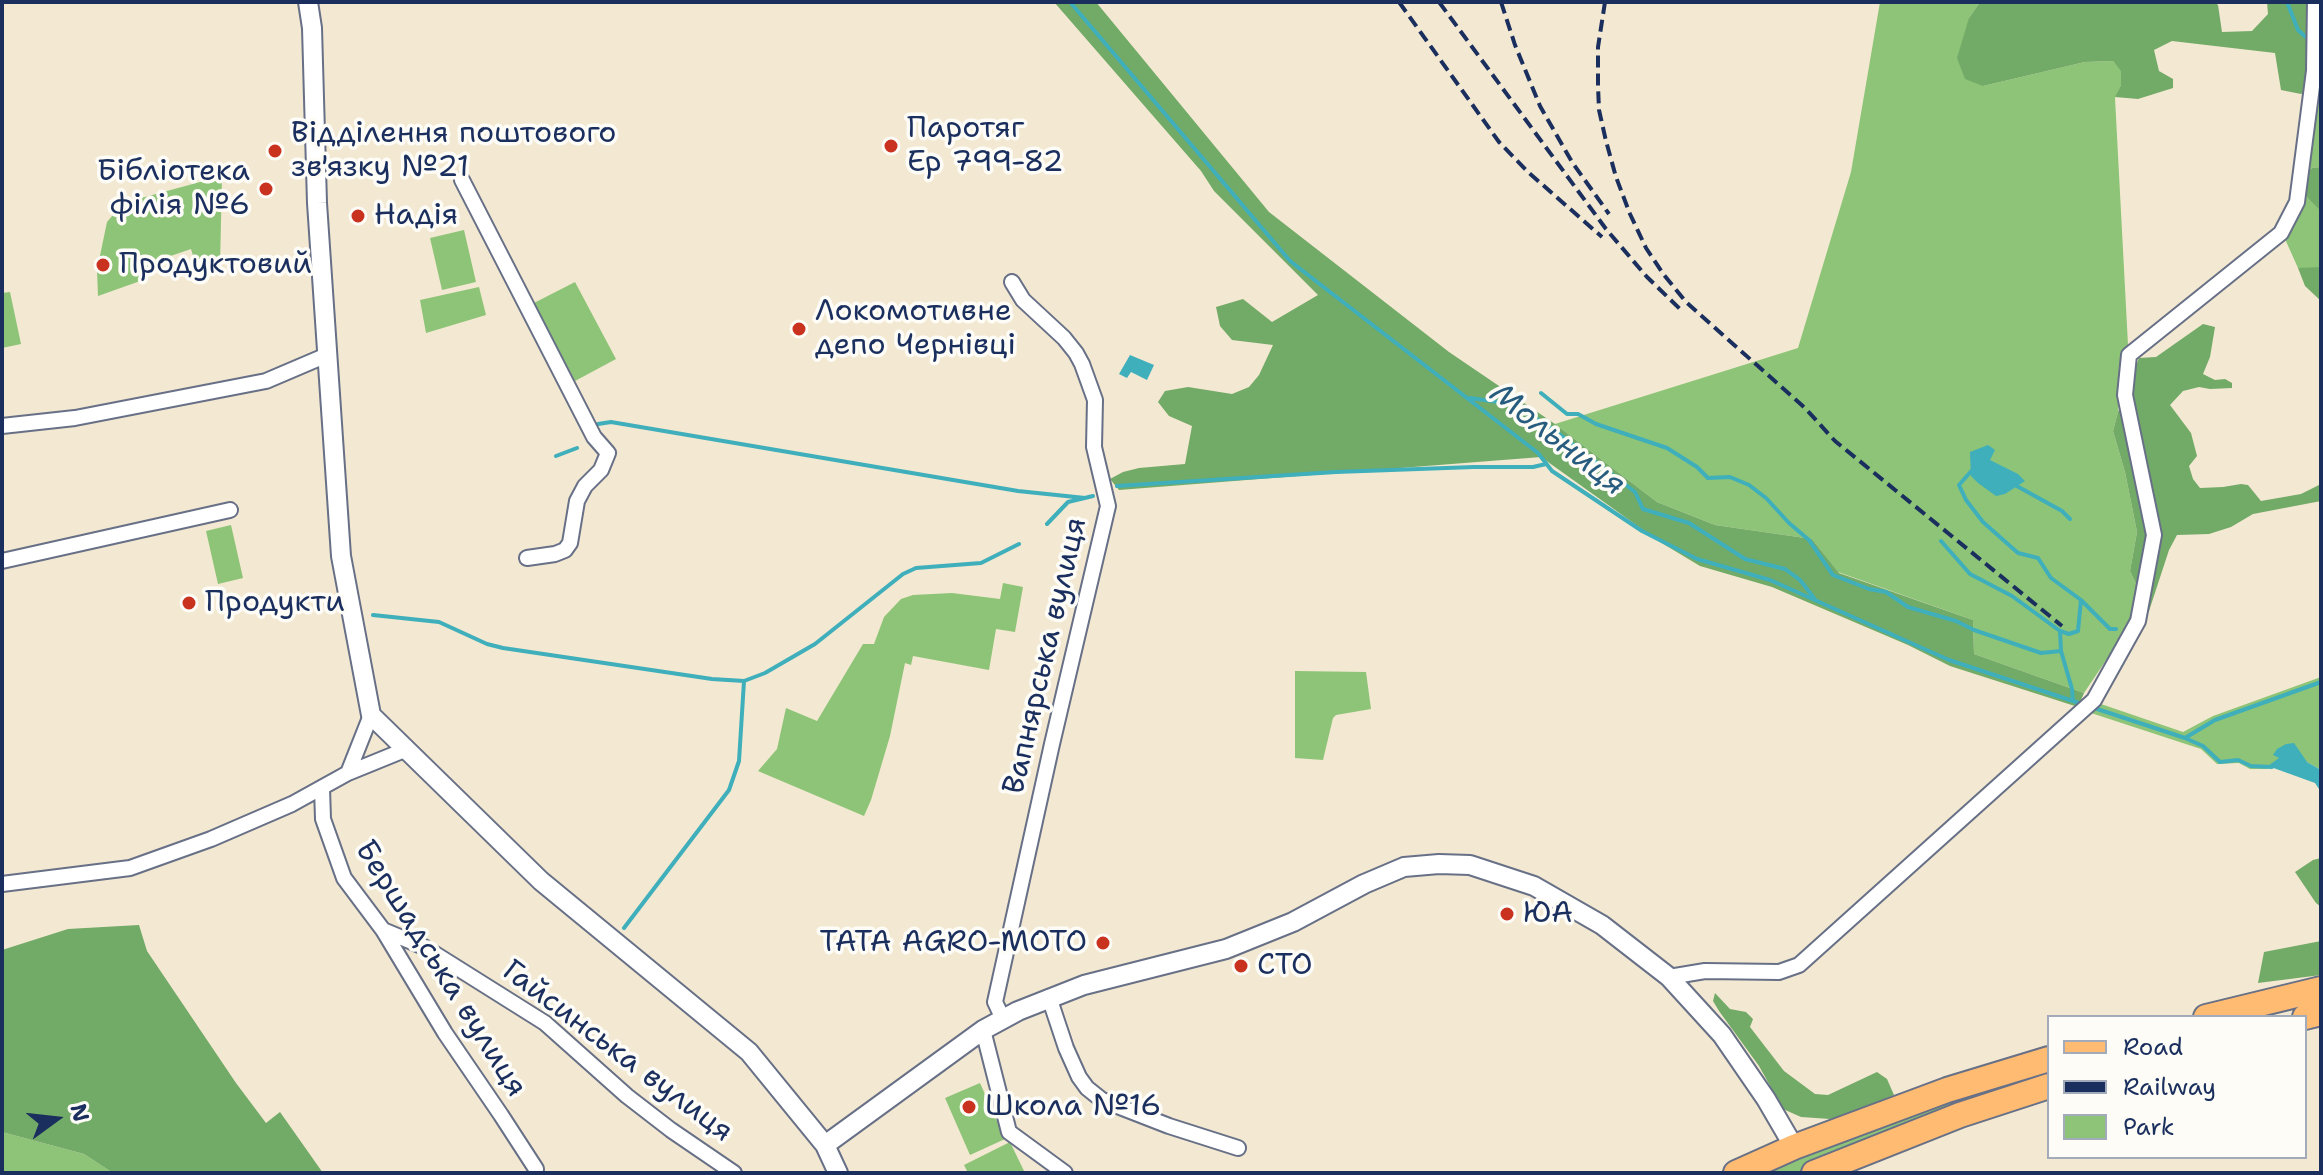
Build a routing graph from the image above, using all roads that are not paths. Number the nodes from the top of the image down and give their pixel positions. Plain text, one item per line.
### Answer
1 (308, 2) edge
2 (2315, 2) edge
3 (462, 180) dead end
4 (1012, 282) dead end
5 (327, 355) junction
6 (2, 426) edge
7 (230, 510) dead end
8 (527, 558) dead end
9 (2, 561) edge
10 (371, 715) junction
11 (407, 749) junction
12 (348, 773) junction
13 (322, 788) junction
14 (2, 884) edge
15 (383, 930) junction
16 (1669, 977) junction
17 (2321, 989) edge
18 (1049, 997) junction
19 (2214, 1015) edge
20 (1003, 1019) junction
21 (983, 1030) junction
22 (2044, 1061) edge
23 (2047, 1086) edge
24 (825, 1145) junction
25 (1794, 1147) junction
26 (1238, 1148) dead end
27 (536, 1169) dead end
28 (734, 1173) edge
29 (838, 1173) edge
30 (1065, 1173) edge
31 (1736, 1173) edge
32 (1814, 1173) edge

1 - 5 street
2 - 16 street
3 - 8 street
4 - 20 street, Вапнярська вулиця
5 - 6 street
5 - 10 street
7 - 9 street
10 - 11 street
10 - 12 street
11 - 12 street
11 - 24 street
12 - 13 street
13 - 14 street
13 - 15 street, Бершадська вулиця
15 - 27 street, Бершадська вулиця
15 - 28 street, Гайсинська вулиця
16 - 18 street
16 - 25 street
17 - 19 main road
18 - 20 street
18 - 26 street
20 - 21 street
21 - 24 street
21 - 30 street
22 - 23 main road
22 - 25 main road
23 - 32 main road
24 - 29 street
25 - 31 main road

